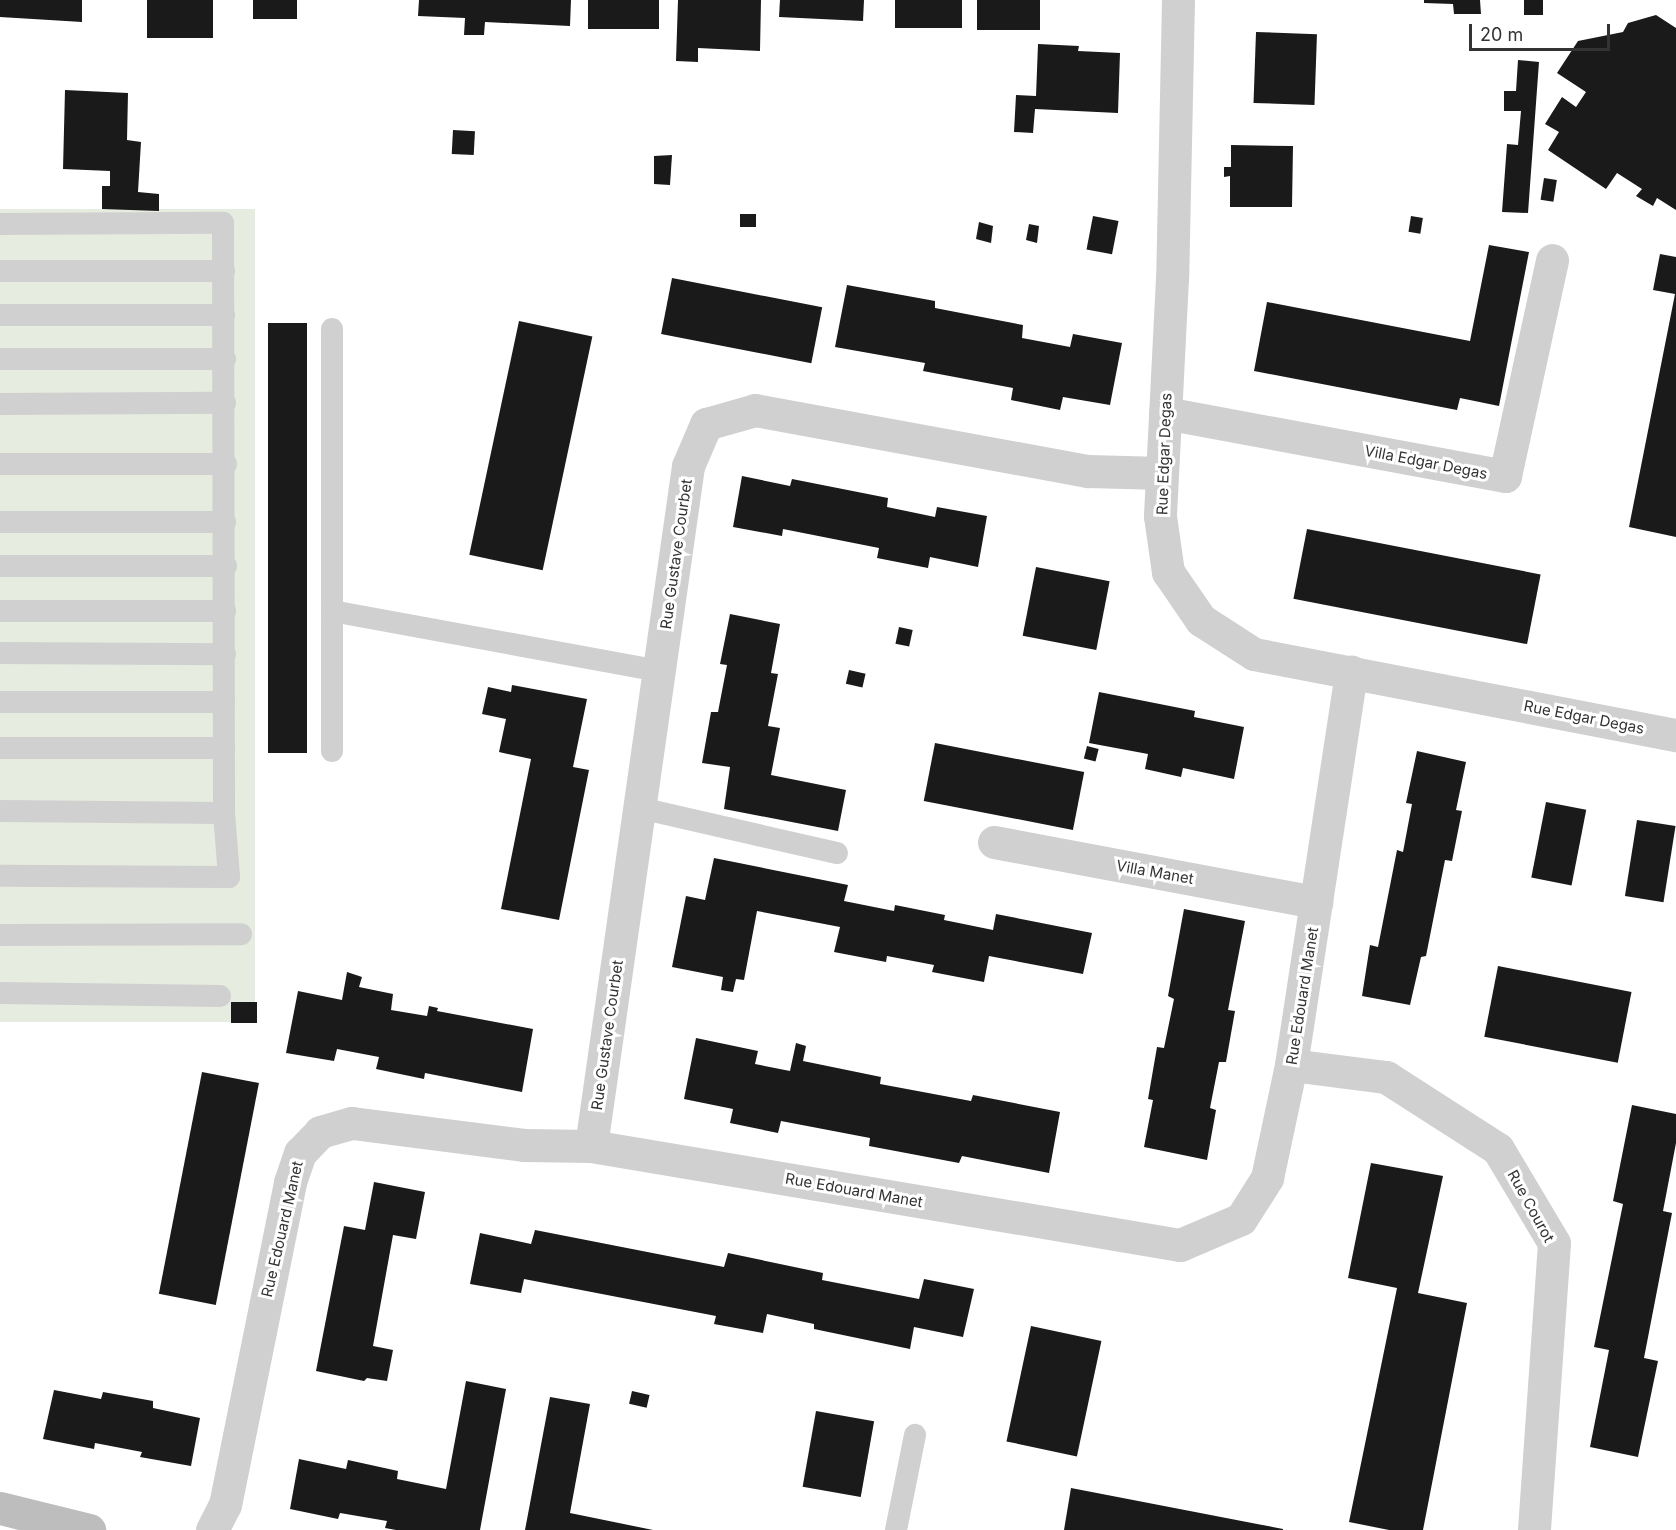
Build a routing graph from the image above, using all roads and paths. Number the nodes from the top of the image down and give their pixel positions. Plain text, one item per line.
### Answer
1 (1178, 0) edge
2 (0, 224) edge
3 (1552, 260) dead end
4 (0, 271) edge
5 (224, 271) junction
6 (0, 315) edge
7 (224, 315) junction
8 (332, 329) dead end
9 (0, 359) edge
10 (225, 359) junction
11 (225, 403) junction
12 (0, 404) edge
13 (1165, 413) junction
14 (0, 464) edge
15 (225, 464) junction
16 (1162, 473) junction
17 (0, 522) edge
18 (225, 522) junction
19 (0, 566) edge
20 (225, 566) junction
21 (0, 611) edge
22 (225, 611) junction
23 (332, 611) junction
24 (0, 653) edge
25 (225, 654) junction
26 (659, 671) junction
27 (1351, 672) junction
28 (0, 702) edge
29 (225, 702) junction
30 (1676, 735) edge
31 (0, 748) edge
32 (224, 748) junction
33 (332, 751) dead end
34 (640, 808) junction
35 (0, 811) edge
36 (224, 813) junction
37 (994, 842) dead end
38 (837, 853) dead end
39 (0, 876) edge
40 (1316, 902) junction
41 (241, 934) dead end
42 (0, 935) edge
43 (0, 993) edge
44 (220, 996) dead end
45 (1291, 1065) junction
46 (591, 1146) junction
47 (915, 1435) dead end
48 (0, 1508) edge
49 (89, 1530) edge
50 (212, 1530) edge
51 (896, 1530) edge
52 (1534, 1530) edge

1 - 13 street, Rue Edgar Degas
2 - 5 lane
3 - 13 street, Villa Edgar Degas
4 - 5 lane
5 - 7 lane
6 - 7 lane
7 - 10 lane
8 - 23 lane
9 - 10 lane
10 - 11 lane
11 - 12 lane
11 - 15 lane
13 - 16 street, Rue Edgar Degas
14 - 15 lane
15 - 18 lane
16 - 26 street, Rue Gustave Courbet
16 - 27 street, Rue Edgar Degas
17 - 18 lane
18 - 20 lane
19 - 20 lane
20 - 22 lane
21 - 22 lane
22 - 25 lane
23 - 26 lane
23 - 33 lane
24 - 25 lane
25 - 29 lane
26 - 34 street, Rue Gustave Courbet
27 - 30 street, Rue Edgar Degas
27 - 40 street, Rue Edouard Manet
28 - 29 lane
29 - 32 lane
31 - 32 lane
32 - 36 lane
34 - 38 lane
34 - 46 street, Rue Gustave Courbet
35 - 36 lane
36 - 39 lane
37 - 40 street, Villa Manet
40 - 45 street, Rue Edouard Manet
41 - 42 lane
43 - 44 lane
45 - 46 street, Rue Edouard Manet
45 - 52 street, Rue Courot
46 - 50 street, Rue Edouard Manet
47 - 51 lane
48 - 49 main road

